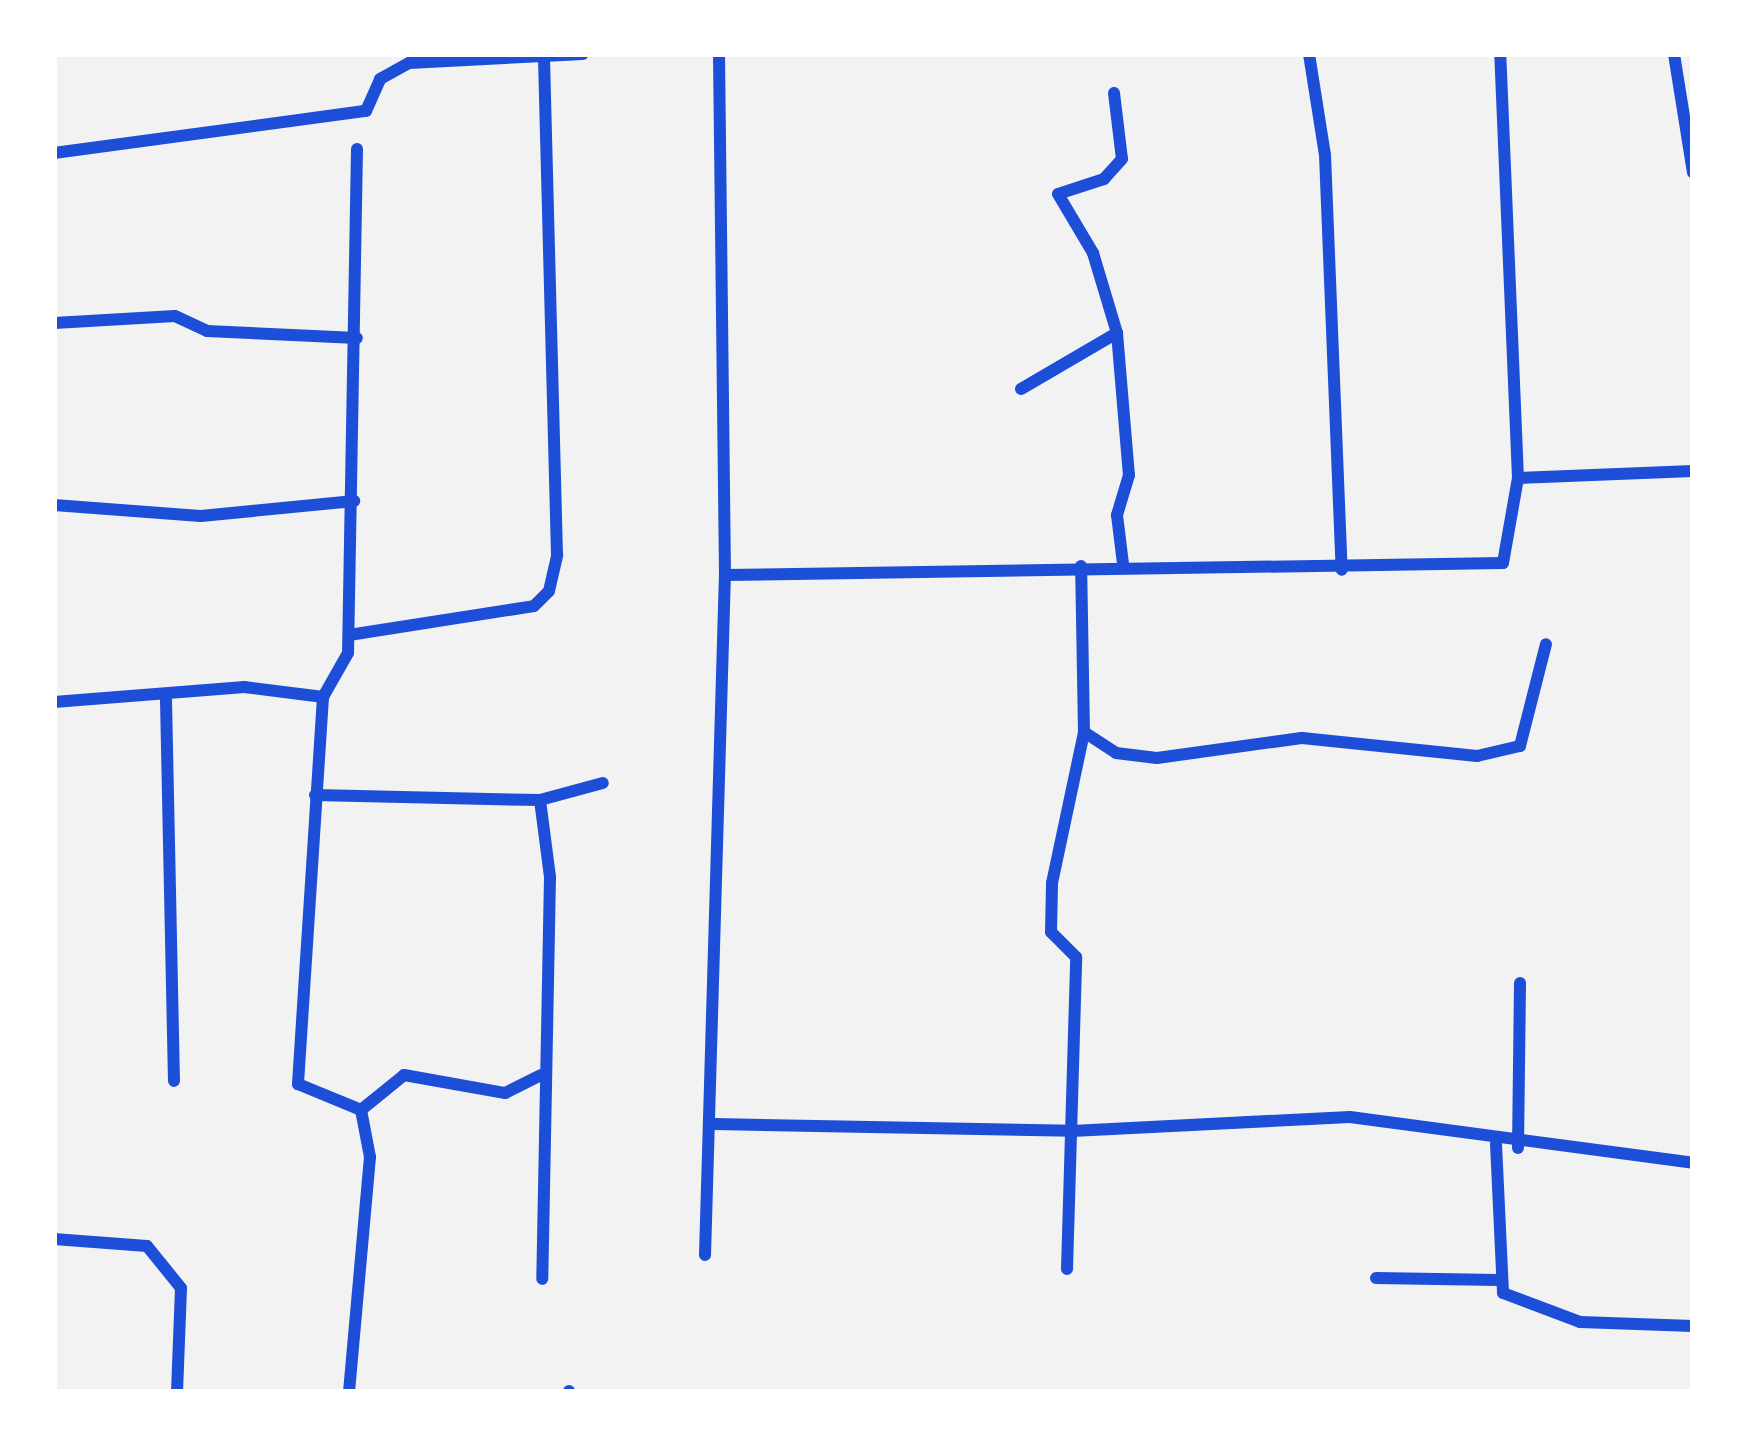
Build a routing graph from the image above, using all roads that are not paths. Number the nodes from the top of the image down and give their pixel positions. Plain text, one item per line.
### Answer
1 (584, 54) edge
2 (719, 54) edge
3 (1309, 54) edge
4 (1500, 54) edge
5 (1674, 54) edge
6 (544, 61) junction
7 (1114, 93) dead end
8 (357, 149) dead end
9 (54, 153) edge
10 (1693, 172) edge
11 (54, 323) edge
12 (1118, 333) junction
13 (357, 338) junction
14 (1021, 389) dead end
15 (1693, 472) edge
16 (1518, 478) junction
17 (354, 501) junction
18 (54, 505) edge
19 (1123, 564) junction
20 (1081, 566) junction
21 (1342, 570) junction
22 (725, 574) junction
23 (349, 634) junction
24 (1546, 644) dead end
25 (323, 697) junction
26 (166, 700) junction
27 (54, 702) edge
28 (1084, 732) junction
29 (603, 783) dead end
30 (315, 795) junction
31 (540, 800) junction
32 (1520, 983) dead end
33 (542, 1075) junction
34 (174, 1081) dead end
35 (361, 1110) junction
36 (714, 1124) junction
37 (1072, 1131) junction
38 (1496, 1144) junction
39 (1517, 1148) junction
40 (1693, 1163) edge
41 (54, 1239) edge
42 (705, 1255) dead end
43 (1066, 1269) dead end
44 (1376, 1278) dead end
45 (542, 1279) dead end
46 (1498, 1280) junction
47 (1693, 1326) edge
48 (177, 1392) edge
49 (349, 1392) edge

1 - 6 street
2 - 22 street
3 - 21 street
4 - 16 street
5 - 10 street
6 - 9 street
6 - 23 street
7 - 12 street
8 - 13 street
11 - 13 street
12 - 14 street
12 - 19 street
13 - 17 street
15 - 16 street
16 - 21 street
17 - 18 street
17 - 23 street
19 - 20 street
19 - 21 street
20 - 22 street
20 - 28 street
22 - 36 street
23 - 25 street
24 - 28 street
25 - 26 street
25 - 30 street
26 - 27 street
26 - 34 street
28 - 37 street
29 - 31 street
30 - 31 street
30 - 35 street
31 - 33 street
32 - 39 street
33 - 35 street
33 - 45 street
35 - 49 street
36 - 37 street
36 - 42 street
37 - 38 street
37 - 43 street
38 - 39 street
38 - 46 street
39 - 40 street
41 - 48 street
44 - 46 street
46 - 47 street

